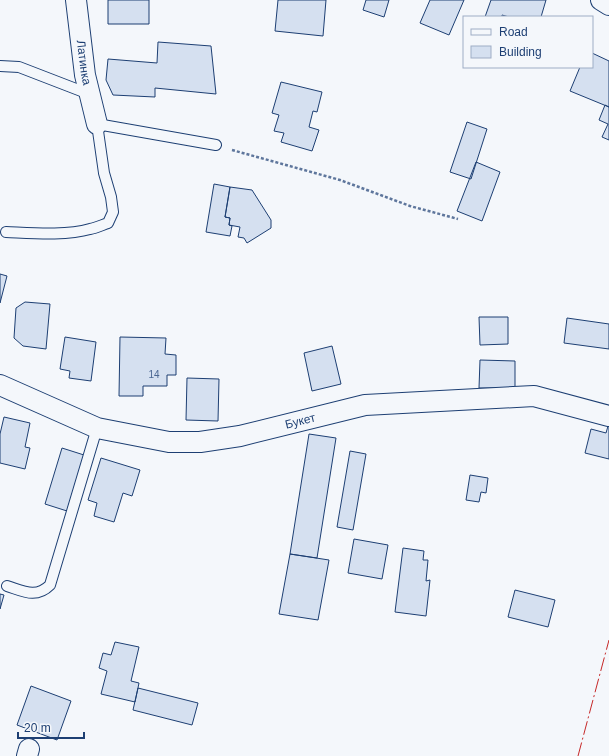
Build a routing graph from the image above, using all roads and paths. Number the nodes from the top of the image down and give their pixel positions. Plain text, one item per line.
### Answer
1 (76, 0) edge
2 (602, 0) edge
3 (609, 5) edge
4 (0, 66) edge
5 (89, 94) junction
6 (98, 124) junction
7 (216, 145) joint
8 (458, 219) dead end
9 (6, 232) dead end
10 (0, 385) edge
11 (609, 416) edge
12 (97, 428) junction
13 (7, 586) dead end

1 - 5 street, Латинка
2 - 3 street
4 - 5 lane
5 - 6 street, Латинка
6 - 7 lane
6 - 9 lane
7 - 8 path
10 - 12 street, Букет
11 - 12 street, Букет
12 - 13 lane

